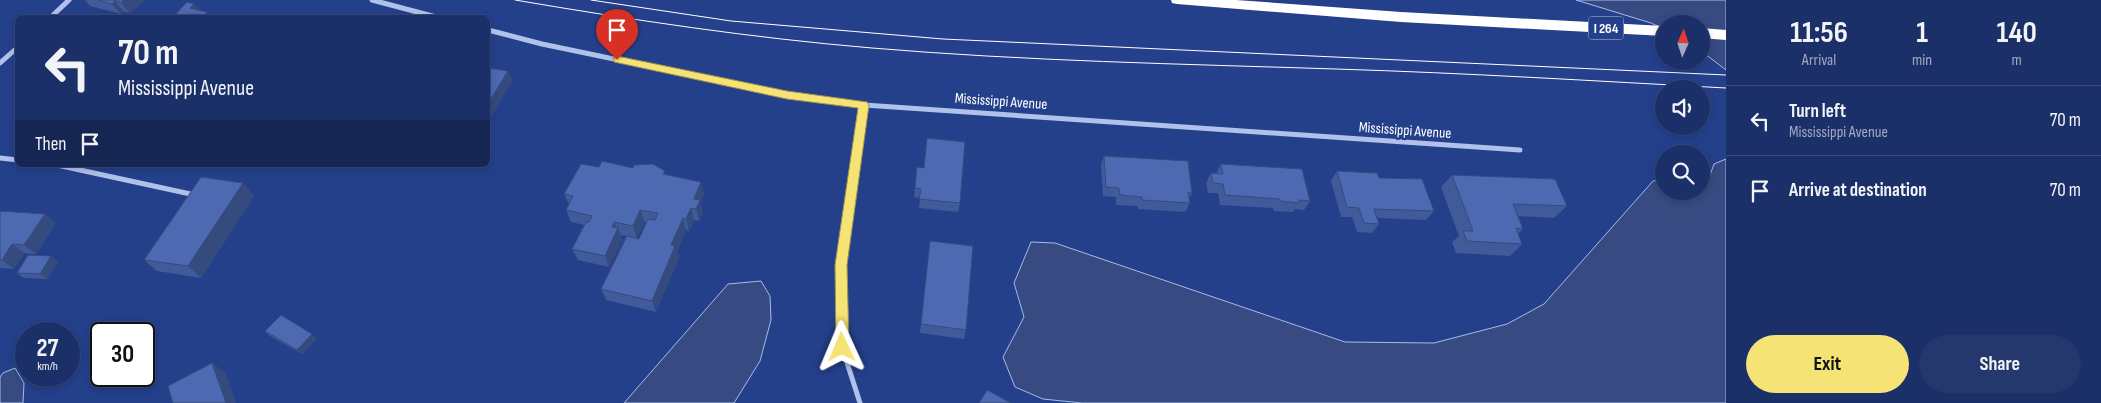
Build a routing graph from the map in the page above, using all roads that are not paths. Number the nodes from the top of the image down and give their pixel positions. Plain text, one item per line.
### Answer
1 (69, 0) edge
2 (372, 0) edge
3 (1177, 0) edge
4 (53, 15) edge
5 (429, 15) edge
6 (490, 31) edge
7 (1655, 31) edge
8 (1710, 34) edge
9 (1726, 35) edge
10 (15, 50) edge
11 (0, 63) edge
12 (864, 105) junction
13 (1520, 150) dead end
14 (0, 158) edge
15 (15, 160) edge
16 (73, 167) edge
17 (198, 196) edge
18 (860, 403) edge

1 - 4 street
2 - 5 street
3 - 7 highway, I 264
6 - 12 street, Mississippi Avenue
8 - 9 highway
10 - 11 street
12 - 13 street, Mississippi Avenue
12 - 18 street
14 - 15 street
16 - 17 street

